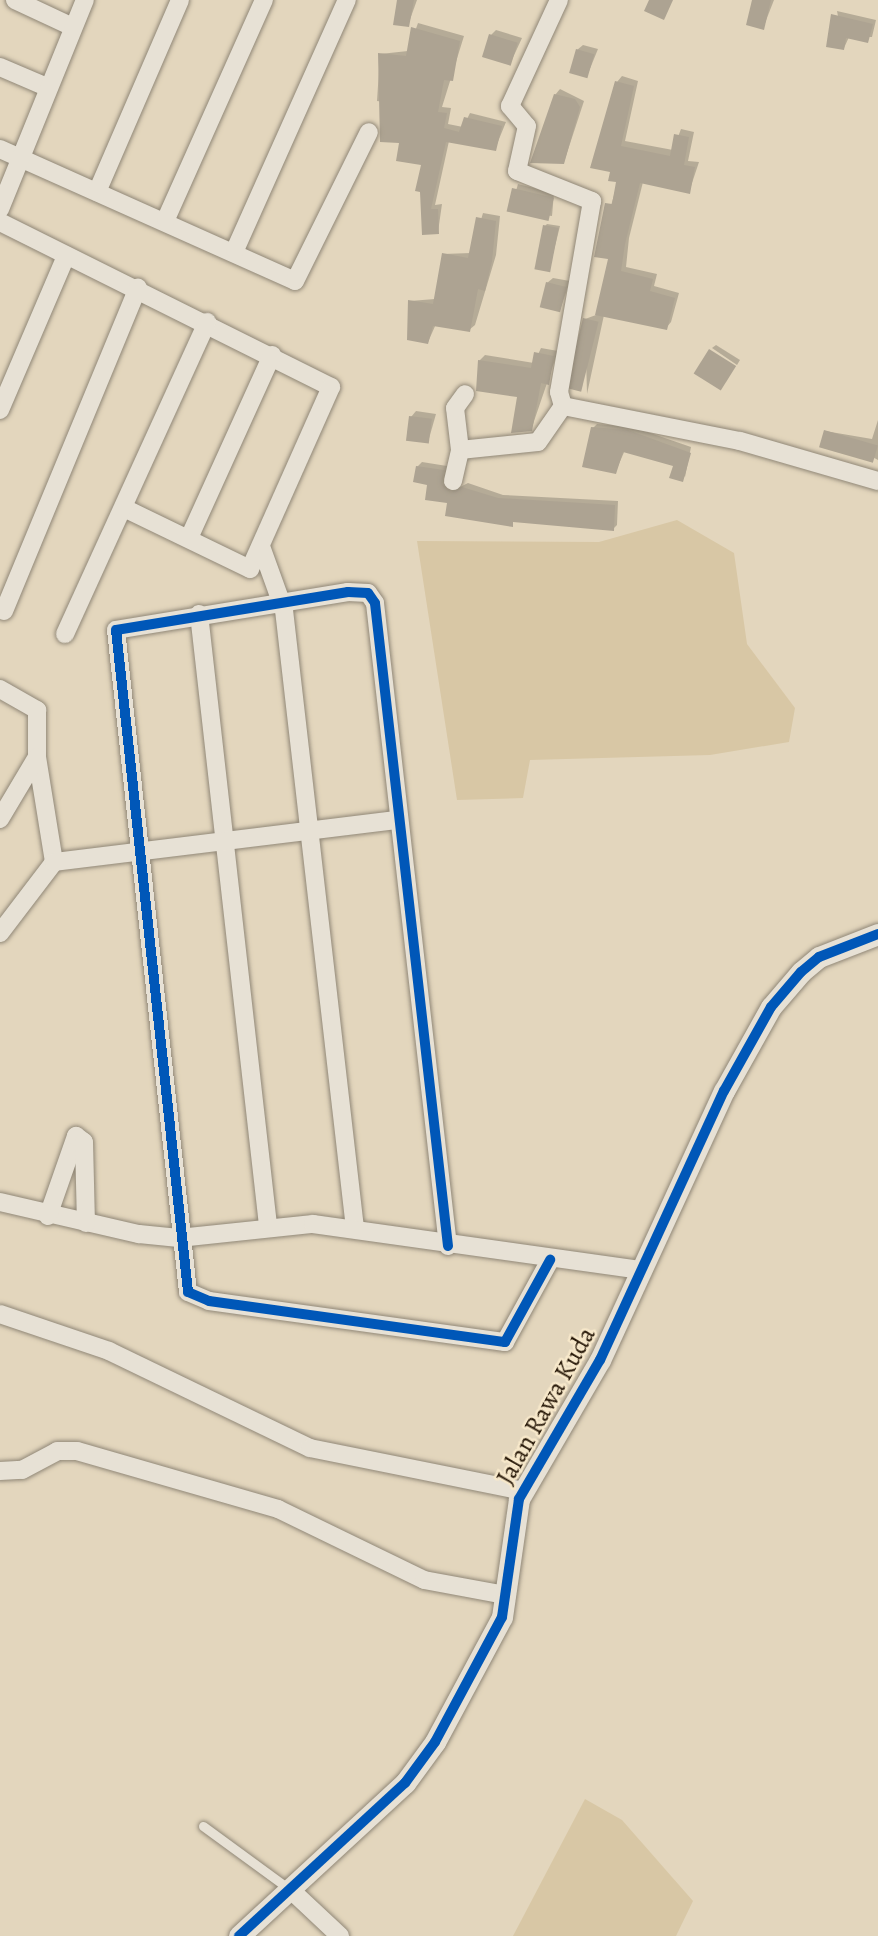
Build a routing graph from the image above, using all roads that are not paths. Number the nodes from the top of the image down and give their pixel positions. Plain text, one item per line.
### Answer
1 (15, 0) edge
2 (85, 0) edge
3 (180, 0) edge
4 (264, 0) edge
5 (347, 0) edge
6 (557, 0) edge
7 (73, 27) junction
8 (0, 67) edge
9 (49, 88) junction
10 (369, 132) dead end
11 (0, 149) edge
12 (21, 158) junction
13 (97, 192) junction
14 (0, 209) edge
15 (166, 219) junction
16 (0, 222) edge
17 (235, 250) junction
18 (66, 256) junction
19 (138, 288) junction
20 (207, 322) junction
21 (272, 355) junction
22 (465, 394) dead end
23 (563, 406) junction
24 (0, 410) edge
25 (460, 450) junction
26 (453, 481) dead end
27 (878, 481) edge
28 (126, 509) junction
29 (190, 538) junction
30 (262, 549) junction
31 (282, 601) junction
32 (4, 611) dead end
33 (199, 614) junction
34 (65, 634) dead end
35 (0, 689) edge
36 (37, 757) junction
37 (0, 819) edge
38 (397, 820) junction
39 (309, 828) junction
40 (224, 841) junction
41 (138, 850) junction
42 (54, 862) junction
43 (0, 933) edge
44 (878, 934) edge
45 (0, 1202) edge
46 (48, 1216) junction
47 (86, 1223) junction
48 (268, 1225) junction
49 (355, 1228) junction
50 (179, 1238) junction
51 (448, 1246) junction
52 (550, 1259) junction
53 (640, 1270) junction
54 (0, 1314) edge
55 (0, 1471) edge
56 (523, 1491) junction
57 (505, 1595) junction
58 (203, 1826) dead end
59 (292, 1891) junction
60 (239, 1936) edge
61 (340, 1936) edge

1 - 7 street
2 - 7 street
3 - 13 street
4 - 15 street
5 - 17 street
6 - 23 street
7 - 9 street
8 - 9 street
9 - 12 street
10 - 17 street
11 - 12 street
12 - 13 street
12 - 14 street
13 - 15 street
15 - 17 street
16 - 18 street
18 - 19 street
18 - 24 street
19 - 20 street
19 - 32 street
20 - 21 street
20 - 28 street
21 - 29 street
21 - 30 street
22 - 25 street
23 - 25 street
23 - 27 street
25 - 26 street
28 - 29 street
28 - 34 street
29 - 30 street
30 - 31 street
31 - 33 street
31 - 38 street
31 - 39 street
33 - 40 street
33 - 41 street
35 - 36 street
36 - 37 street
36 - 42 street
38 - 39 street
38 - 51 street
39 - 40 street
39 - 49 street
40 - 41 street
40 - 48 street
41 - 42 street
41 - 50 street
42 - 43 street
44 - 53 street, Jalan Rawa Kuda
45 - 46 street
46 - 47 street
46 - 47 street
47 - 50 street
48 - 49 street
48 - 50 street
49 - 51 street
50 - 52 street
51 - 52 street
52 - 53 street
53 - 56 street, Jalan Rawa Kuda
54 - 56 street
55 - 57 street
56 - 57 street, Jalan Rawa Kuda
57 - 59 street, Jalan Rawa Kuda
58 - 59 lane
59 - 60 street, Jalan Rawa Kuda
59 - 61 street

